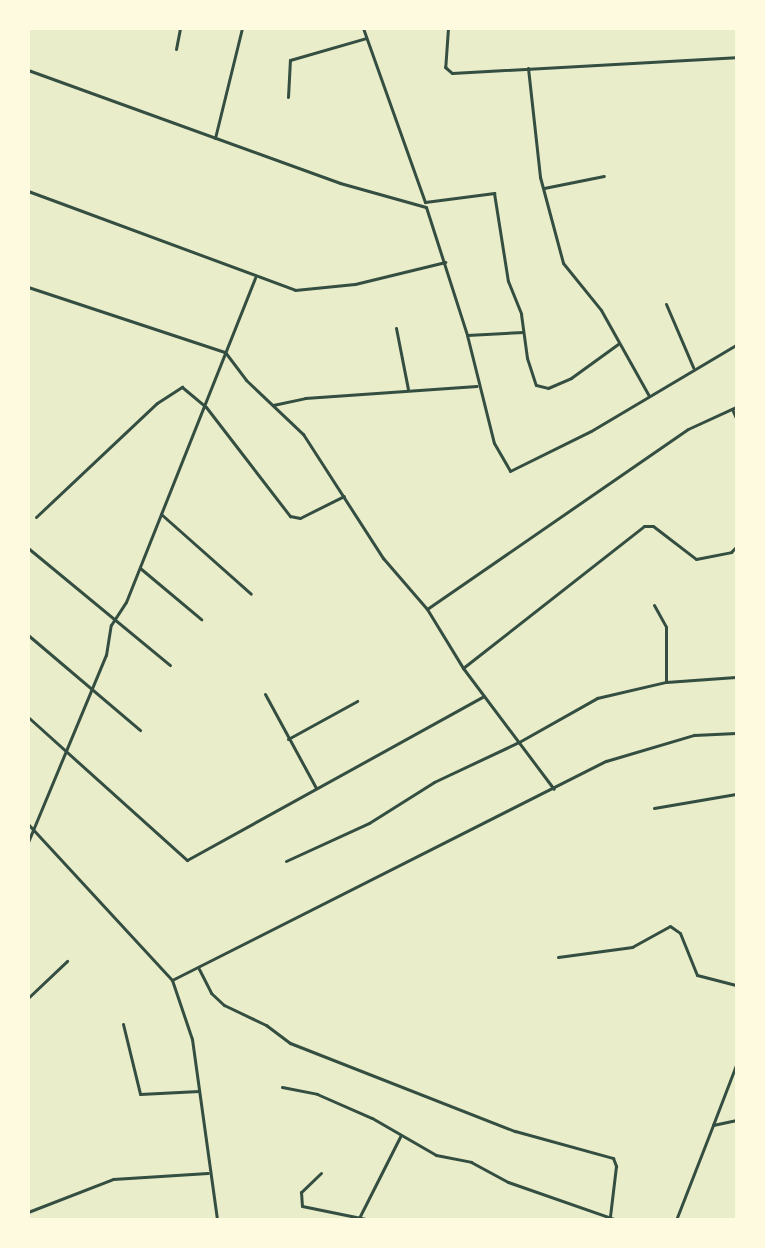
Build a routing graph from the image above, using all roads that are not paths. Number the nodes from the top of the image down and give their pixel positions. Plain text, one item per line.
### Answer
1 (180, 28) edge
2 (242, 28) edge
3 (363, 28) edge
4 (448, 28) edge
5 (366, 38) junction
6 (176, 49) dead end
7 (736, 57) edge
8 (528, 68) junction
9 (28, 70) edge
10 (288, 97) dead end
11 (215, 138) junction
12 (604, 176) dead end
13 (544, 188) junction
14 (28, 191) edge
15 (425, 202) junction
16 (426, 207) junction
17 (445, 262) junction
18 (255, 278) junction
19 (28, 287) edge
20 (666, 304) dead end
21 (396, 328) dead end
22 (523, 333) junction
23 (467, 335) junction
24 (618, 344) junction
25 (736, 345) edge
26 (225, 352) junction
27 (693, 367) junction
28 (478, 386) junction
29 (408, 389) junction
30 (649, 396) junction
31 (273, 405) junction
32 (206, 406) junction
33 (736, 407) edge
34 (732, 409) junction
35 (736, 418) edge
36 (344, 496) junction
37 (161, 514) junction
38 (36, 517) dead end
39 (736, 547) edge
40 (28, 548) edge
41 (140, 568) junction
42 (251, 594) dead end
43 (654, 605) dead end
44 (427, 609) junction
45 (201, 619) dead end
46 (115, 620) junction
47 (28, 634) edge
48 (170, 665) dead end
49 (463, 668) junction
50 (736, 677) edge
51 (666, 682) junction
52 (92, 688) junction
53 (265, 694) dead end
54 (484, 696) junction
55 (357, 701) dead end
56 (28, 717) edge
57 (140, 730) dead end
58 (736, 733) edge
59 (288, 739) junction
60 (519, 742) junction
61 (67, 753) junction
62 (316, 788) junction
63 (554, 789) junction
64 (736, 794) edge
65 (654, 808) dead end
66 (28, 824) edge
67 (34, 830) junction
68 (28, 842) edge
69 (286, 861) dead end
70 (558, 957) dead end
71 (67, 961) dead end
72 (199, 969) junction
73 (172, 980) junction
74 (736, 985) edge
75 (28, 998) edge
76 (123, 1024) dead end
77 (736, 1065) edge
78 (282, 1087) dead end
79 (199, 1091) junction
80 (736, 1120) edge
81 (713, 1125) junction
82 (400, 1137) junction
83 (208, 1173) junction
84 (321, 1173) dead end
85 (28, 1212) edge
86 (610, 1216) junction
87 (359, 1218) edge
88 (217, 1220) edge
89 (370, 1220) edge
90 (617, 1220) edge
91 (676, 1220) edge

1 - 6 street
2 - 11 street
3 - 5 street
4 - 8 street
5 - 10 street
5 - 15 street
7 - 8 street
8 - 13 street
9 - 11 street
11 - 16 street
12 - 13 street
13 - 24 street
14 - 18 street
15 - 16 street
15 - 22 street
16 - 17 street
17 - 18 street
17 - 23 street
18 - 26 street
19 - 26 street
20 - 27 street
21 - 29 street
22 - 23 street
22 - 24 street
23 - 28 street
24 - 30 street
25 - 27 street
26 - 31 street
26 - 32 street
27 - 30 street
28 - 29 street
28 - 30 street
29 - 31 street
31 - 36 street
32 - 36 street
32 - 37 street
32 - 38 street
33 - 34 street
34 - 35 street
34 - 44 street
36 - 44 street
37 - 41 street
37 - 42 street
39 - 49 street
40 - 46 street
41 - 45 street
41 - 46 street
43 - 51 street
44 - 49 street
46 - 48 street
46 - 52 street
47 - 52 street
49 - 54 street
50 - 51 street
51 - 60 street
52 - 57 street
52 - 61 street
53 - 59 street
54 - 60 street
54 - 62 street
55 - 59 street
56 - 61 street
58 - 63 street
59 - 62 street
60 - 63 street
60 - 69 street
61 - 62 street
61 - 67 street
63 - 72 street
64 - 65 street
66 - 67 street
67 - 68 street
67 - 73 street
70 - 74 street
71 - 75 street
72 - 73 street
72 - 86 street
73 - 79 street
76 - 79 street
77 - 81 street
78 - 82 street
79 - 83 street
80 - 81 street
81 - 91 street
82 - 86 street
82 - 87 street
83 - 85 street
83 - 88 street
84 - 87 street
86 - 90 street
87 - 89 street

